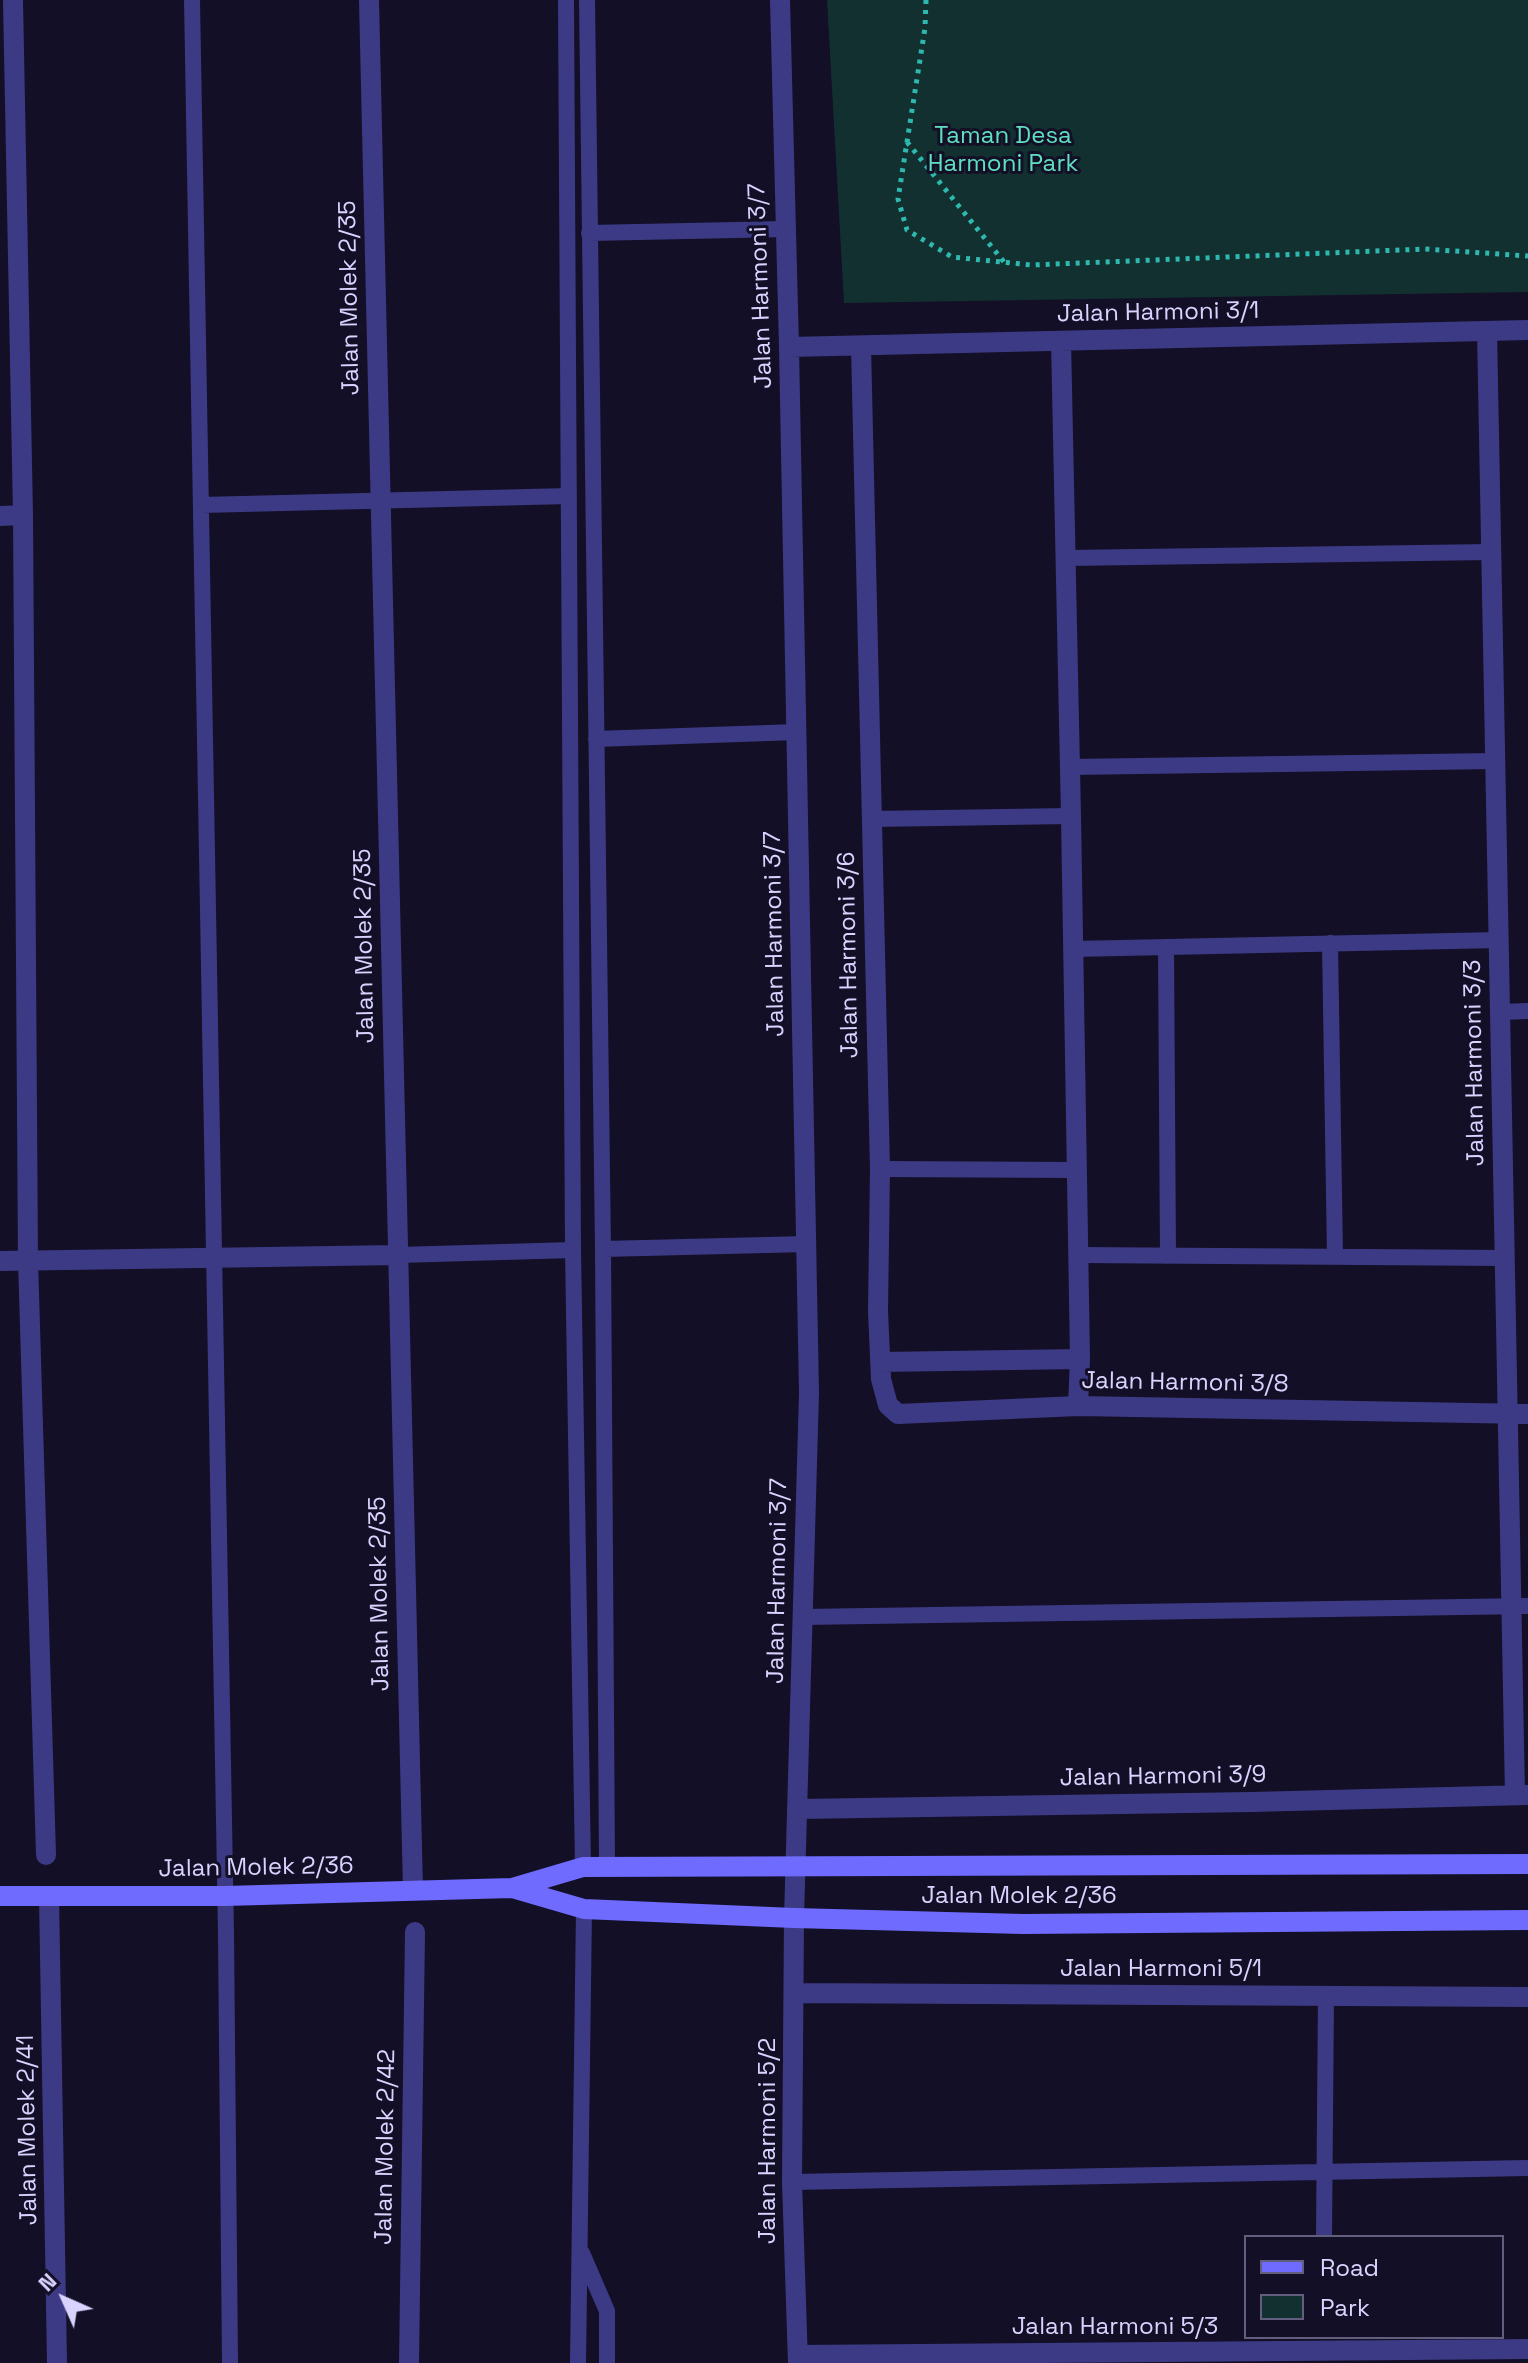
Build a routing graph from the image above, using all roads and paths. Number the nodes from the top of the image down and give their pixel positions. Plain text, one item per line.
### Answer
1 (13, 0) edge
2 (192, 0) edge
3 (369, 0) edge
4 (566, 0) edge
5 (587, 0) edge
6 (780, 0) edge
7 (926, 0) edge
8 (907, 142) junction
9 (785, 229) junction
10 (589, 233) junction
11 (1528, 256) edge
12 (1005, 263) junction
13 (1528, 330) edge
14 (1487, 331) junction
15 (1061, 341) junction
16 (861, 346) junction
17 (789, 347) junction
18 (569, 496) junction
19 (381, 501) junction
20 (201, 505) junction
21 (23, 515) junction
22 (0, 516) edge
23 (1491, 552) junction
24 (1066, 558) junction
25 (797, 732) junction
26 (596, 739) junction
27 (1495, 761) junction
28 (1069, 767) junction
29 (1071, 816) junction
30 (872, 819) junction
31 (1499, 940) junction
32 (1330, 943) junction
33 (1166, 947) junction
34 (1073, 949) junction
35 (1528, 1011) edge
36 (1500, 1012) junction
37 (880, 1169) junction
38 (1077, 1170) junction
39 (807, 1244) junction
40 (603, 1249) junction
41 (573, 1250) junction
42 (398, 1255) junction
43 (1078, 1255) junction
44 (1168, 1256) junction
45 (1335, 1257) junction
46 (213, 1258) junction
47 (1505, 1258) junction
48 (28, 1260) junction
49 (0, 1261) edge
50 (1080, 1359) junction
51 (880, 1362) junction
52 (1078, 1406) junction
53 (1518, 1414) edge
54 (1520, 1606) edge
55 (803, 1617) junction
56 (1522, 1795) edge
57 (799, 1809) junction
58 (46, 1855) dead end
59 (1528, 1864) edge
60 (607, 1866) junction
61 (583, 1867) junction
62 (796, 1867) junction
63 (512, 1888) junction
64 (413, 1890) junction
65 (0, 1896) edge
66 (49, 1896) junction
67 (225, 1896) junction
68 (584, 1909) junction
69 (794, 1918) junction
70 (1528, 1920) edge
71 (415, 1932) dead end
72 (794, 1993) junction
73 (1326, 1995) junction
74 (1528, 1997) edge
75 (1528, 2168) edge
76 (1325, 2172) junction
77 (792, 2182) junction
78 (1324, 2235) edge
79 (580, 2248) junction
80 (1322, 2344) edge
81 (1528, 2349) edge
82 (1466, 2357) edge
83 (1187, 2358) edge
84 (798, 2359) edge
85 (57, 2363) edge
86 (230, 2363) edge
87 (409, 2363) edge
88 (578, 2363) edge
89 (607, 2363) edge

1 - 21 street
2 - 20 lane
3 - 19 street, Jalan Molek 2/35
4 - 18 lane
5 - 10 lane
6 - 9 street, Jalan Harmoni 3/7
7 - 8 path
8 - 12 path
8 - 12 path
9 - 10 lane
9 - 17 street, Jalan Harmoni 3/7
10 - 26 lane
11 - 12 path
13 - 14 street, Jalan Harmoni 3/1
14 - 15 street, Jalan Harmoni 3/1
14 - 23 street, Jalan Harmoni 3/3
15 - 16 street, Jalan Harmoni 3/1
15 - 24 street
16 - 17 street, Jalan Harmoni 3/1
16 - 30 street, Jalan Harmoni 3/6
17 - 25 street, Jalan Harmoni 3/7
18 - 19 lane
18 - 41 lane
19 - 20 lane
19 - 42 street, Jalan Molek 2/35
20 - 46 lane
21 - 22 street
21 - 48 street
23 - 24 lane
23 - 27 street, Jalan Harmoni 3/3
24 - 28 street
25 - 26 lane
25 - 39 street, Jalan Harmoni 3/7
26 - 40 lane
27 - 28 lane
27 - 31 street, Jalan Harmoni 3/3
28 - 29 street
29 - 30 lane
29 - 34 street
30 - 37 street, Jalan Harmoni 3/6
31 - 32 lane
31 - 36 street, Jalan Harmoni 3/3
32 - 33 lane
32 - 45 lane
33 - 34 lane
33 - 44 lane
34 - 38 street
35 - 36 lane
36 - 47 street, Jalan Harmoni 3/3
37 - 38 lane
37 - 51 street, Jalan Harmoni 3/6
38 - 43 street
39 - 40 lane
39 - 55 street, Jalan Harmoni 3/7
40 - 60 lane
41 - 42 lane
41 - 61 lane
42 - 46 street
42 - 64 street, Jalan Molek 2/35
43 - 44 lane
43 - 50 street
44 - 45 lane
45 - 47 lane
46 - 48 street
46 - 67 lane
47 - 53 street, Jalan Harmoni 3/3
48 - 49 street
48 - 58 street
50 - 51 street
50 - 52 street
51 - 52 street, Jalan Harmoni 3/8
52 - 53 street, Jalan Harmoni 3/8
53 - 54 street, Jalan Harmoni 3/3
54 - 55 lane
54 - 56 street, Jalan Harmoni 3/3
55 - 57 street, Jalan Harmoni 3/7
56 - 57 street, Jalan Harmoni 3/9
57 - 62 street, Jalan Harmoni 3/7
59 - 62 street, Jalan Molek 2/36
60 - 61 street, Jalan Molek 2/36
60 - 62 street, Jalan Molek 2/36
61 - 63 street, Jalan Molek 2/36
62 - 69 street, Jalan Harmoni 3/7
63 - 64 street, Jalan Molek 2/36
63 - 68 street, Jalan Molek 2/36
64 - 67 street, Jalan Molek 2/36
65 - 66 street, Jalan Molek 2/36
66 - 67 street, Jalan Molek 2/36
66 - 85 street, Jalan Molek 2/41
67 - 86 lane
68 - 69 street, Jalan Molek 2/36
68 - 79 lane
69 - 70 street, Jalan Molek 2/36
69 - 72 street, Jalan Harmoni 5/2
71 - 87 street, Jalan Molek 2/42
72 - 73 street, Jalan Harmoni 5/1
72 - 77 street, Jalan Harmoni 5/2
73 - 74 street, Jalan Harmoni 5/1
73 - 76 lane
75 - 76 lane
76 - 77 lane
76 - 78 lane
77 - 84 street, Jalan Harmoni 5/2
79 - 88 lane
79 - 89 lane
80 - 82 street, Jalan Harmoni 5/3
80 - 83 street, Jalan Harmoni 5/3
81 - 82 street, Jalan Harmoni 5/3
83 - 84 street, Jalan Harmoni 5/3

